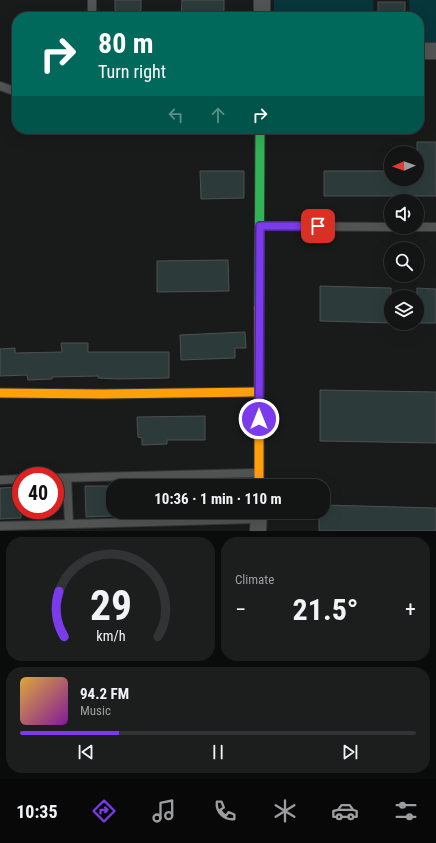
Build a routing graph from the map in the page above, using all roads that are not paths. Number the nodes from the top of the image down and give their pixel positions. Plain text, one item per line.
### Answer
1 (92, 0) edge
2 (262, 0) edge
3 (92, 12) edge
4 (262, 12) edge
5 (424, 51) edge
6 (436, 52) edge
7 (0, 86) edge
8 (12, 90) edge
9 (260, 134) edge
10 (260, 226) junction
11 (384, 227) edge
12 (424, 227) edge
13 (436, 227) edge
14 (259, 392) junction
15 (0, 393) edge
16 (259, 473) junction
17 (64, 478) edge
18 (68, 478) junction
19 (12, 479) edge
20 (259, 479) edge
21 (0, 480) edge
22 (259, 521) edge
23 (69, 524) junction
24 (0, 526) edge

1 - 3 lane
2 - 4 street
5 - 6 street
7 - 8 lane
9 - 10 street
10 - 11 lane
10 - 14 street
12 - 13 lane
14 - 15 street
14 - 16 street
16 - 18 lane
16 - 20 street
17 - 18 lane
18 - 23 lane
19 - 21 lane
22 - 23 lane
23 - 24 lane

